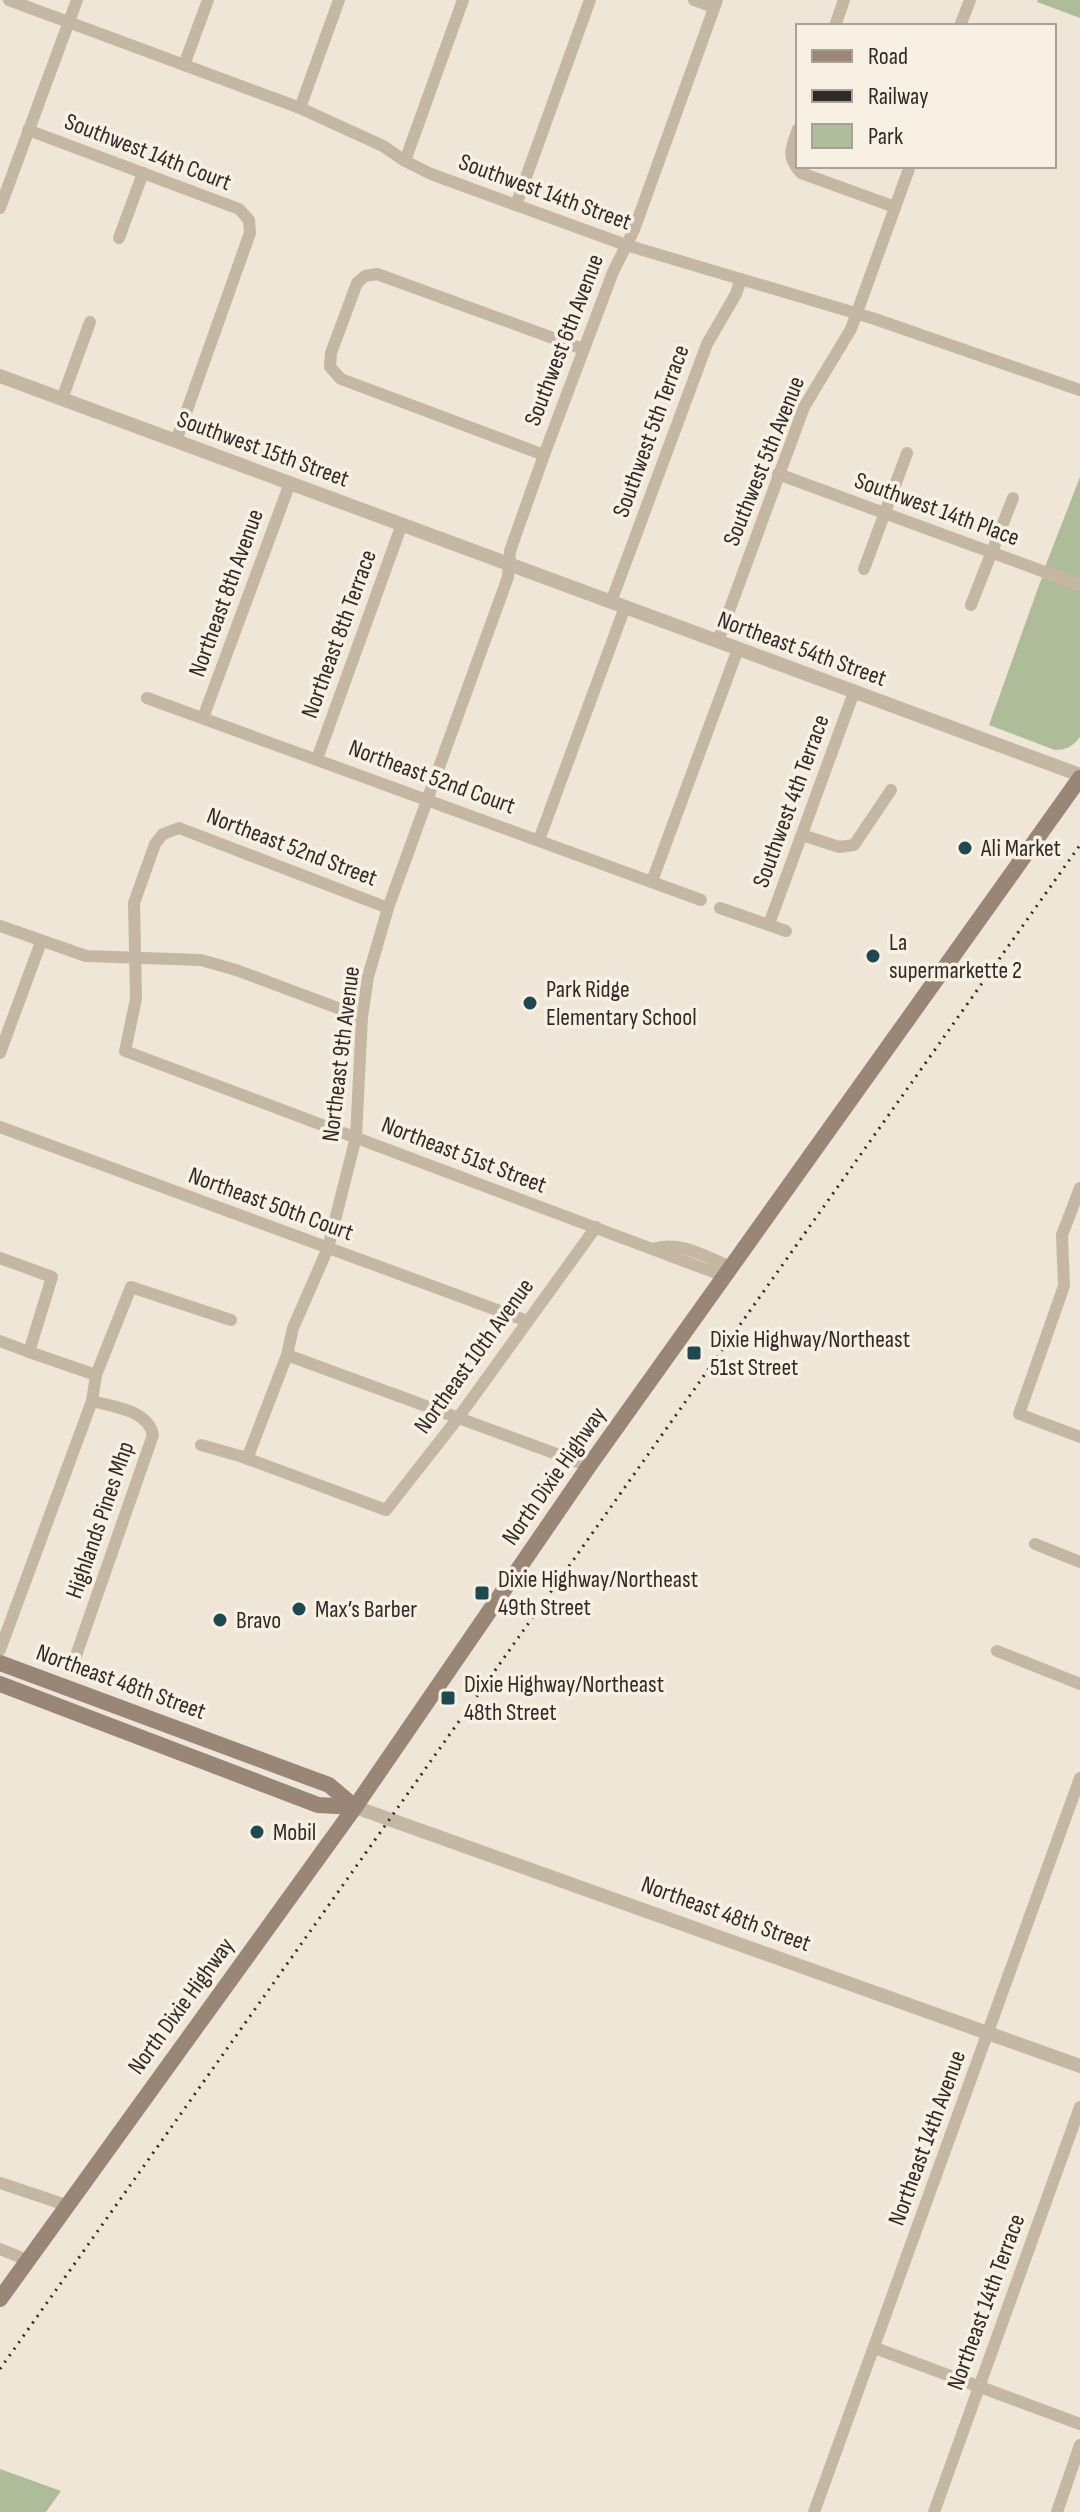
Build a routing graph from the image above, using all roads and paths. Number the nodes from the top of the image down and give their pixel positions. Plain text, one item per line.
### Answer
1 (9, 0) edge
2 (77, 0) edge
3 (208, 0) edge
4 (339, 0) edge
5 (463, 0) edge
6 (590, 0) edge
7 (694, 0) edge
8 (844, 0) edge
9 (970, 0) edge
10 (716, 4) edge
11 (69, 22) junction
12 (836, 24) edge
13 (961, 24) edge
14 (184, 65) junction
15 (300, 108) junction
16 (28, 130) junction
17 (796, 135) edge
18 (405, 161) junction
19 (796, 167) edge
20 (797, 168) edge
21 (909, 168) edge
22 (143, 173) junction
23 (516, 205) junction
24 (895, 207) junction
25 (0, 208) edge
26 (119, 238) dead end
27 (626, 245) junction
28 (741, 279) junction
29 (856, 314) junction
30 (90, 322) dead end
31 (583, 349) junction
32 (0, 376) edge
33 (1080, 390) edge
34 (62, 399) junction
35 (176, 441) junction
36 (907, 453) dead end
37 (544, 455) junction
38 (778, 474) junction
39 (290, 483) junction
40 (1013, 498) dead end
41 (884, 514) junction
42 (402, 524) junction
43 (991, 553) junction
44 (510, 564) junction
45 (864, 569) dead end
46 (1080, 585) edge
47 (618, 604) junction
48 (971, 605) dead end
49 (718, 641) junction
50 (738, 649) junction
51 (854, 692) junction
52 (147, 698) dead end
53 (203, 718) junction
54 (317, 759) junction
55 (1080, 776) edge
56 (891, 790) dead end
57 (427, 800) junction
58 (802, 835) junction
59 (539, 840) junction
60 (652, 881) junction
61 (701, 900) dead end
62 (388, 908) junction
63 (720, 908) dead end
64 (769, 924) junction
65 (0, 926) edge
66 (786, 931) dead end
67 (41, 942) junction
68 (134, 958) junction
69 (362, 1017) junction
70 (0, 1053) edge
71 (0, 1127) edge
72 (356, 1137) junction
73 (1080, 1188) edge
74 (596, 1227) junction
75 (328, 1248) junction
76 (0, 1258) edge
77 (728, 1271) junction
78 (231, 1320) dead end
79 (527, 1321) junction
80 (0, 1341) edge
81 (29, 1352) junction
82 (287, 1355) junction
83 (96, 1375) junction
84 (92, 1401) junction
85 (458, 1418) junction
86 (1080, 1437) edge
87 (201, 1445) dead end
88 (247, 1459) junction
89 (589, 1466) junction
90 (1035, 1544) dead end
91 (1080, 1562) edge
92 (0, 1650) edge
93 (997, 1651) dead end
94 (0, 1666) edge
95 (72, 1667) dead end
96 (0, 1684) edge
97 (1080, 1684) edge
98 (1080, 1778) edge
99 (355, 1807) junction
100 (989, 2033) junction
101 (1080, 2066) edge
102 (1080, 2107) edge
103 (0, 2183) edge
104 (66, 2205) junction
105 (0, 2249) edge
106 (27, 2260) junction
107 (0, 2299) edge
108 (875, 2348) junction
109 (979, 2387) junction
110 (1080, 2424) edge
111 (1080, 2445) edge
112 (814, 2512) edge
113 (934, 2512) edge
114 (1057, 2512) edge

1 - 11 street, Southwest 14th Street
2 - 11 street
3 - 14 street
4 - 15 street
5 - 18 street
6 - 23 street
7 - 10 street
8 - 12 street
9 - 13 street
10 - 27 street, Southwest 6th Avenue
11 - 14 street, Southwest 14th Street
11 - 16 street
14 - 15 street, Southwest 14th Street
15 - 18 street, Southwest 14th Street
16 - 22 street, Southwest 14th Court
16 - 25 street
17 - 19 street
18 - 23 street, Southwest 14th Street
20 - 24 street
21 - 24 street, Southwest 5th Avenue
22 - 26 street
22 - 35 street, Southwest 14th Court
23 - 27 street, Southwest 14th Street
24 - 29 street, Southwest 5th Avenue
27 - 28 street, Southwest 14th Street
27 - 31 street, Southwest 6th Avenue
28 - 29 street, Southwest 14th Street
28 - 47 street, Southwest 5th Terrace
29 - 33 street, Southwest 14th Street
29 - 38 street, Southwest 5th Avenue
30 - 34 street
31 - 37 street, Southwest 6th Avenue
31 - 37 street
32 - 34 street, Southwest 15th Street
34 - 35 street, Southwest 15th Street
35 - 39 street, Southwest 15th Street
36 - 41 street
37 - 44 street, Southwest 6th Avenue
38 - 41 street, Southwest 14th Place
38 - 49 street, Southwest 5th Avenue
39 - 42 street, Southwest 15th Street
39 - 53 street, Northeast 8th Avenue
40 - 43 street
41 - 43 street, Southwest 14th Place
41 - 45 street
42 - 44 street, Southwest 15th Street
42 - 54 street, Northeast 8th Terrace
43 - 46 street, Southwest 14th Place
43 - 48 street
44 - 47 street, Northeast 54th Street
44 - 57 street, Northeast 9th Avenue
47 - 49 street, Northeast 54th Street
47 - 59 street, Southwest 5th Terrace
49 - 50 street, Northeast 54th Street
50 - 51 street, Northeast 54th Street
50 - 60 street
51 - 55 street, Northeast 54th Street
51 - 58 street, Southwest 4th Terrace
52 - 53 street, Northeast 52nd Court
53 - 54 street, Northeast 52nd Court
54 - 57 street, Northeast 52nd Court
55 - 77 main road, North Dixie Highway
56 - 58 street
57 - 59 street, Northeast 52nd Court
57 - 62 street, Northeast 9th Avenue
58 - 64 street, Southwest 4th Terrace
59 - 60 street, Northeast 52nd Court
60 - 61 street, Northeast 52nd Court
62 - 68 street, Northeast 52nd Street
62 - 69 street, Northeast 9th Avenue
63 - 64 street
64 - 66 street
65 - 67 street
67 - 68 street
67 - 70 street
68 - 69 street
68 - 72 street, Northeast 51st Street
69 - 72 street, Northeast 9th Avenue
71 - 75 street, Northeast 50th Court
72 - 74 street, Northeast 51st Street
72 - 75 street, Northeast 9th Avenue
73 - 86 street
74 - 77 street, Northeast 51st Street
74 - 79 street, Northeast 10th Avenue
75 - 79 street, Northeast 50th Court
75 - 82 street, Northeast 9th Avenue
76 - 81 street
77 - 89 main road, North Dixie Highway
78 - 83 street
79 - 85 street, Northeast 10th Avenue
80 - 81 street
81 - 83 street
82 - 85 street
82 - 88 street, Northeast 9th Avenue
83 - 84 street
84 - 92 street, Highlands Pines Mhp
84 - 95 street, Highlands Pines Mhp
85 - 88 street, Northeast 10th Avenue
85 - 89 street
87 - 88 street
89 - 99 main road, North Dixie Highway
90 - 91 street
93 - 97 street
94 - 99 main road, Northeast 48th Street
96 - 99 main road, Northeast 48th Street
98 - 100 street, Northeast 14th Avenue
99 - 100 street, Northeast 48th Street
99 - 104 main road, North Dixie Highway
100 - 101 street, Northeast 48th Street
100 - 108 street, Northeast 14th Avenue
102 - 109 street, Northeast 14th Terrace
103 - 104 street
104 - 106 main road, North Dixie Highway
105 - 106 street
106 - 107 main road, North Dixie Highway
108 - 109 street
108 - 112 street, Northeast 14th Avenue
109 - 110 street
109 - 113 street, Northeast 14th Terrace
111 - 114 street

